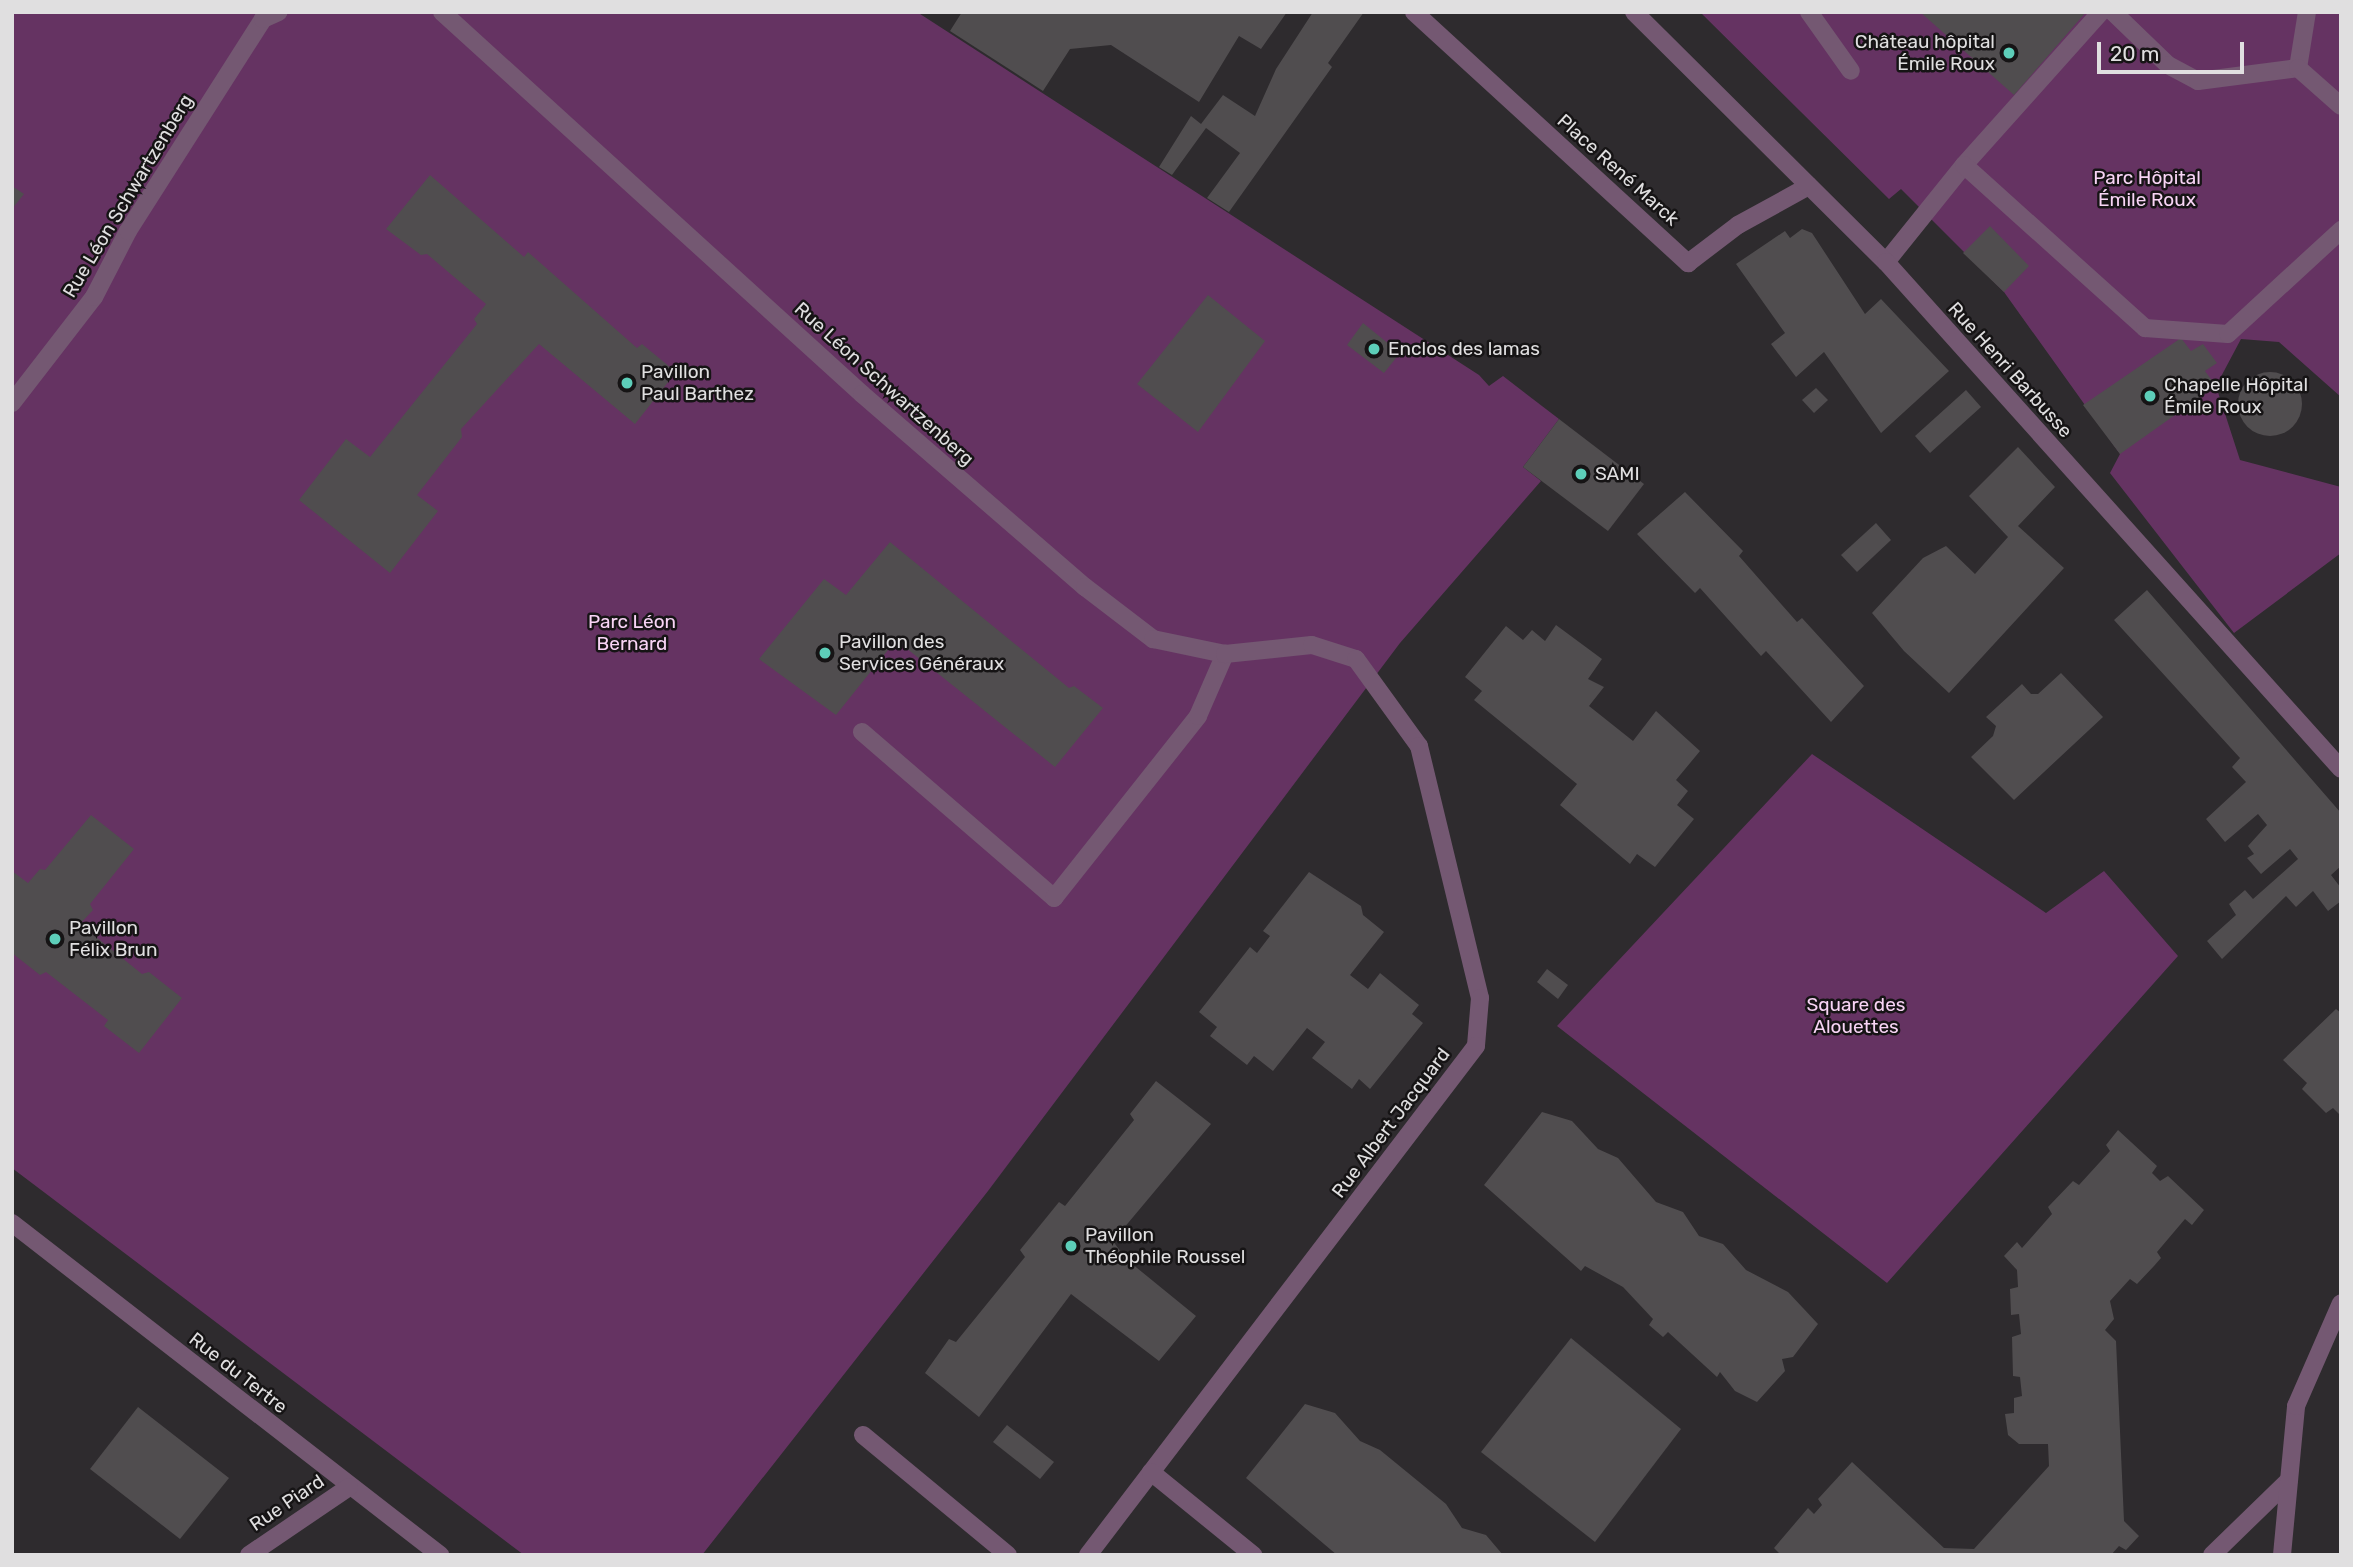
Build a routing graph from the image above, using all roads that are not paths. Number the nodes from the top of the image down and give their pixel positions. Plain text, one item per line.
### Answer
1 (278, 12) edge
2 (442, 12) edge
3 (1414, 12) edge
4 (1634, 12) edge
5 (1809, 12) edge
6 (2101, 12) edge
7 (2113, 12) edge
8 (2307, 12) edge
9 (2298, 68) junction
10 (1851, 71) dead end
11 (2341, 106) edge
12 (1964, 165) junction
13 (1810, 186) junction
14 (2341, 230) edge
15 (1885, 262) junction
16 (12, 403) edge
17 (1225, 654) junction
18 (1356, 659) joint
19 (862, 732) dead end
20 (2341, 769) edge
21 (12, 1223) edge
22 (2341, 1303) edge
23 (863, 1435) dead end
24 (1151, 1472) junction
25 (2289, 1480) junction
26 (349, 1487) junction
27 (249, 1555) edge
28 (440, 1555) edge
29 (1008, 1555) edge
30 (1088, 1555) edge
31 (1253, 1555) edge
32 (2212, 1555) edge
33 (2282, 1555) edge

1 - 16 street, Rue Léon Schwartzenberg
2 - 17 street, Rue Léon Schwartzenberg
3 - 13 street, Place René Marck
4 - 13 street, Rue Henri Barbusse
5 - 10 street
6 - 12 street
7 - 9 street
8 - 9 street
9 - 11 street
12 - 14 street
12 - 15 street
13 - 15 street, Rue Henri Barbusse
15 - 20 street, Rue Henri Barbusse
17 - 18 street, Rue Léon Schwartzenberg
17 - 19 street
18 - 24 street, Rue Albert Jacquard
21 - 26 street, Rue du Tertre
22 - 25 street
23 - 29 street
24 - 30 street, Rue Albert Jacquard
24 - 31 street
25 - 32 street
25 - 33 street
26 - 27 street, Rue Piard
26 - 28 street, Rue du Tertre

